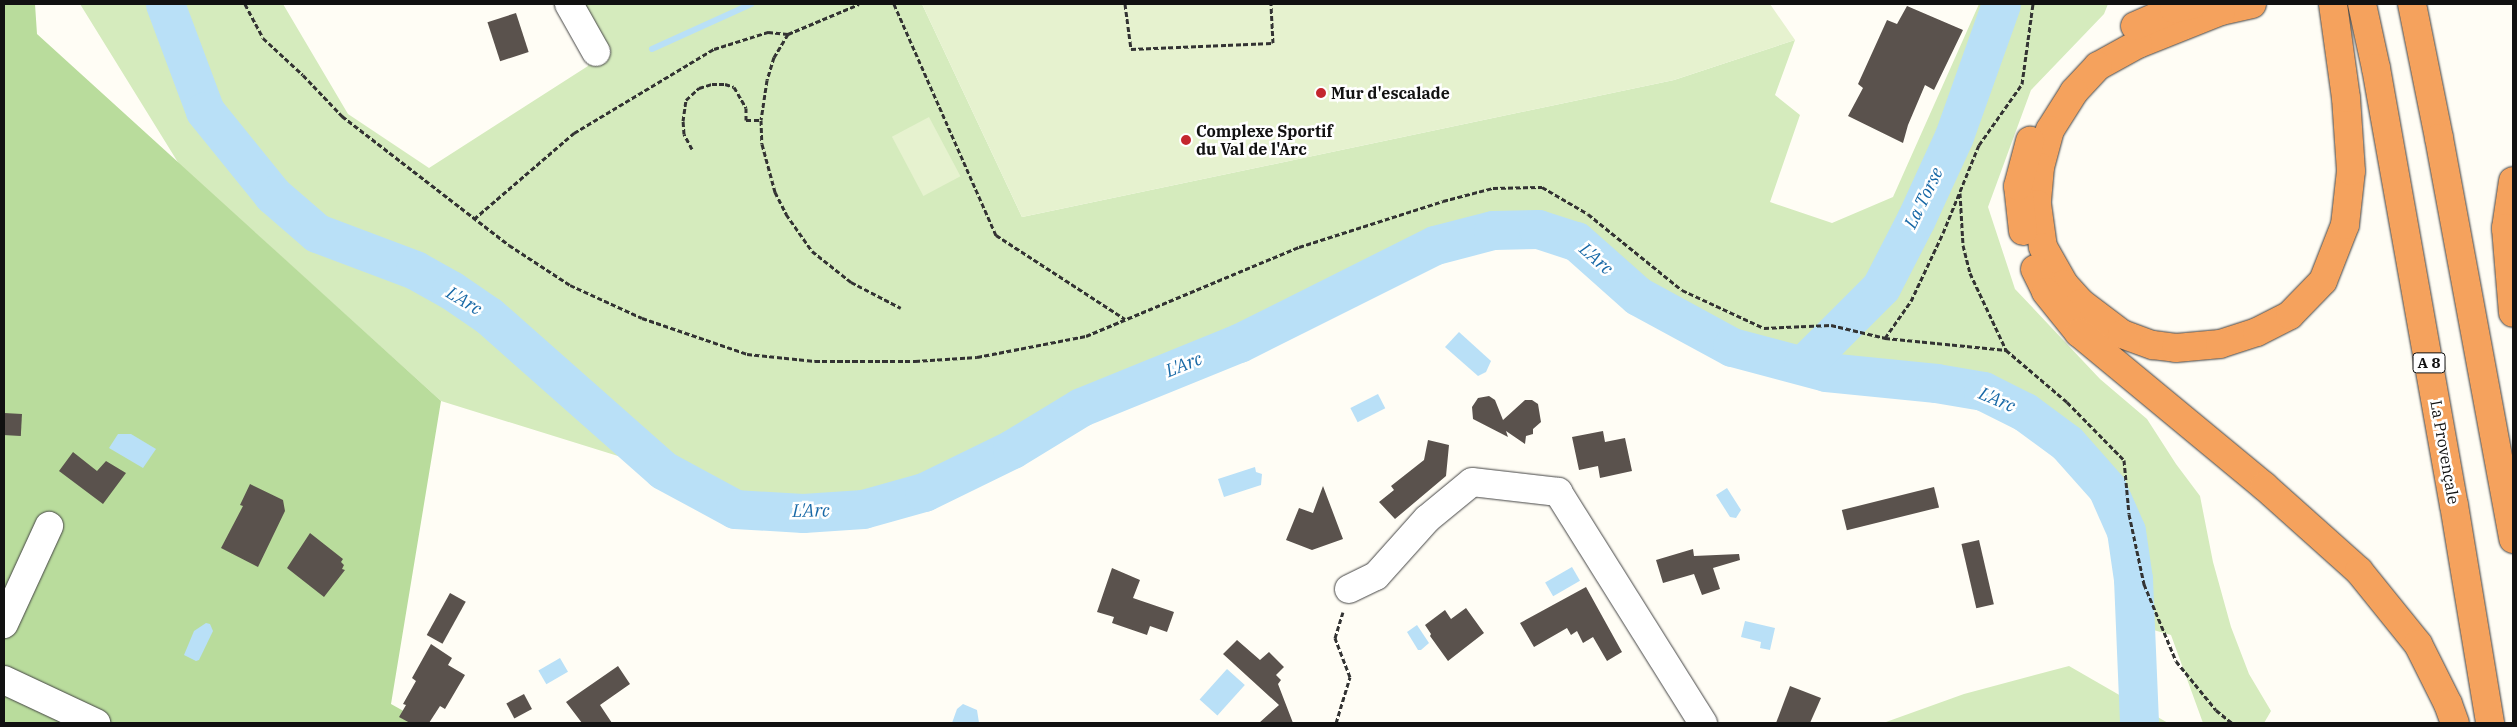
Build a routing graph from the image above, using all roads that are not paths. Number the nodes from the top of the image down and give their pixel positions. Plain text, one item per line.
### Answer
1 (569, 4) edge
2 (2194, 4) edge
3 (2252, 4) edge
4 (2333, 4) edge
5 (2362, 4) edge
6 (2412, 4) edge
7 (596, 52) dead end
8 (2513, 181) edge
9 (2513, 313) edge
10 (50, 526) dead end
11 (2513, 539) edge
12 (1349, 589) road end
13 (4, 624) edge
14 (4, 680) edge
15 (96, 723) edge
16 (1703, 723) edge
17 (2455, 723) edge
18 (2490, 723) edge

1 - 7 street
2 - 17 highway
3 - 4 highway
5 - 18 highway, La Provençale / A 8
6 - 11 highway
8 - 9 highway
10 - 13 street
12 - 16 street
14 - 15 street

